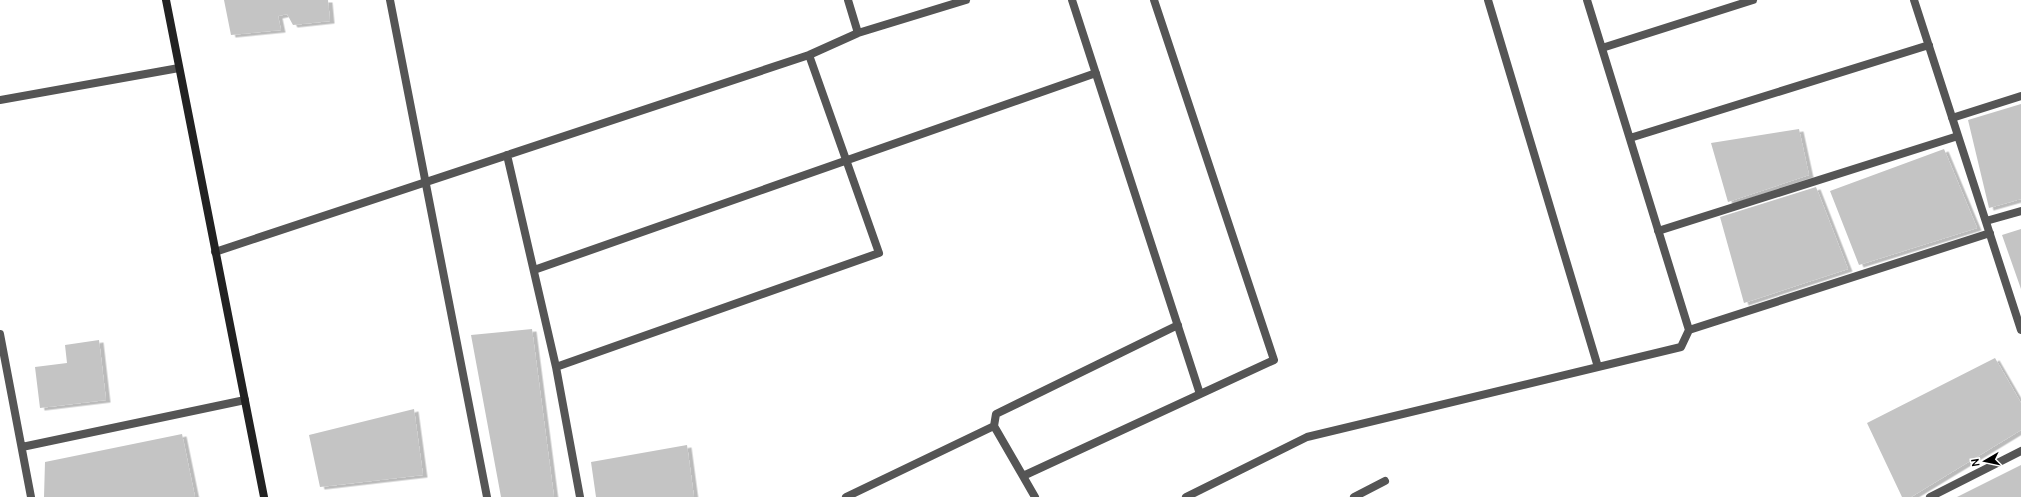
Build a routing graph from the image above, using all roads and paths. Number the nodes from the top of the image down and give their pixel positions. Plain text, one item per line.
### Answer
1 (166, 0) edge
2 (390, 0) edge
3 (848, 0) edge
4 (966, 0) edge
5 (1072, 0) edge
6 (1154, 0) edge
7 (1488, 0) edge
8 (1588, 0) edge
9 (1753, 0) edge
10 (1914, 0) edge
11 (858, 33) junction
12 (1929, 45) junction
13 (1602, 48) junction
14 (809, 55) junction
15 (179, 68) junction
16 (1096, 73) junction
17 (2021, 96) edge
18 (0, 100) edge
19 (1952, 118) junction
20 (1958, 136) junction
21 (1630, 138) junction
22 (507, 155) junction
23 (846, 161) junction
24 (426, 182) junction
25 (2021, 211) edge
26 (1986, 221) junction
27 (1658, 231) junction
28 (1990, 234) junction
29 (216, 252) junction
30 (534, 270) junction
31 (1178, 325) junction
32 (1689, 330) junction
33 (2021, 330) edge
34 (0, 334) edge
35 (556, 367) junction
36 (1598, 367) junction
37 (1200, 394) junction
38 (245, 400) junction
39 (994, 426) junction
40 (22, 447) junction
41 (2021, 451) edge
42 (1023, 476) junction
43 (1385, 481) dead end
44 (31, 497) edge
45 (264, 497) edge
46 (487, 497) edge
47 (580, 497) edge
48 (846, 497) edge
49 (1035, 497) edge
50 (1186, 497) edge
51 (1354, 497) edge
52 (1930, 497) edge

1 - 15 street
2 - 24 street
3 - 11 street
4 - 11 street
5 - 16 street
6 - 37 street
7 - 36 street
8 - 13 street
9 - 13 street
10 - 12 street
11 - 14 street
12 - 19 street
12 - 21 street
13 - 21 street
14 - 22 street
14 - 23 street
15 - 18 street
15 - 29 street
16 - 23 street
16 - 31 street
17 - 19 street
19 - 20 street
20 - 26 street
20 - 27 street
21 - 27 street
22 - 24 street
22 - 30 street
23 - 30 street
23 - 35 street
24 - 29 street
24 - 46 street
25 - 26 street
26 - 28 street
27 - 32 street
28 - 32 street
28 - 33 street
29 - 38 street
30 - 35 street
31 - 37 street
31 - 39 street
32 - 36 street
34 - 40 street
35 - 47 street
36 - 50 street
37 - 42 street
38 - 40 street
38 - 45 street
39 - 42 street
39 - 48 street
40 - 44 street
41 - 52 street
42 - 49 street
43 - 51 street

